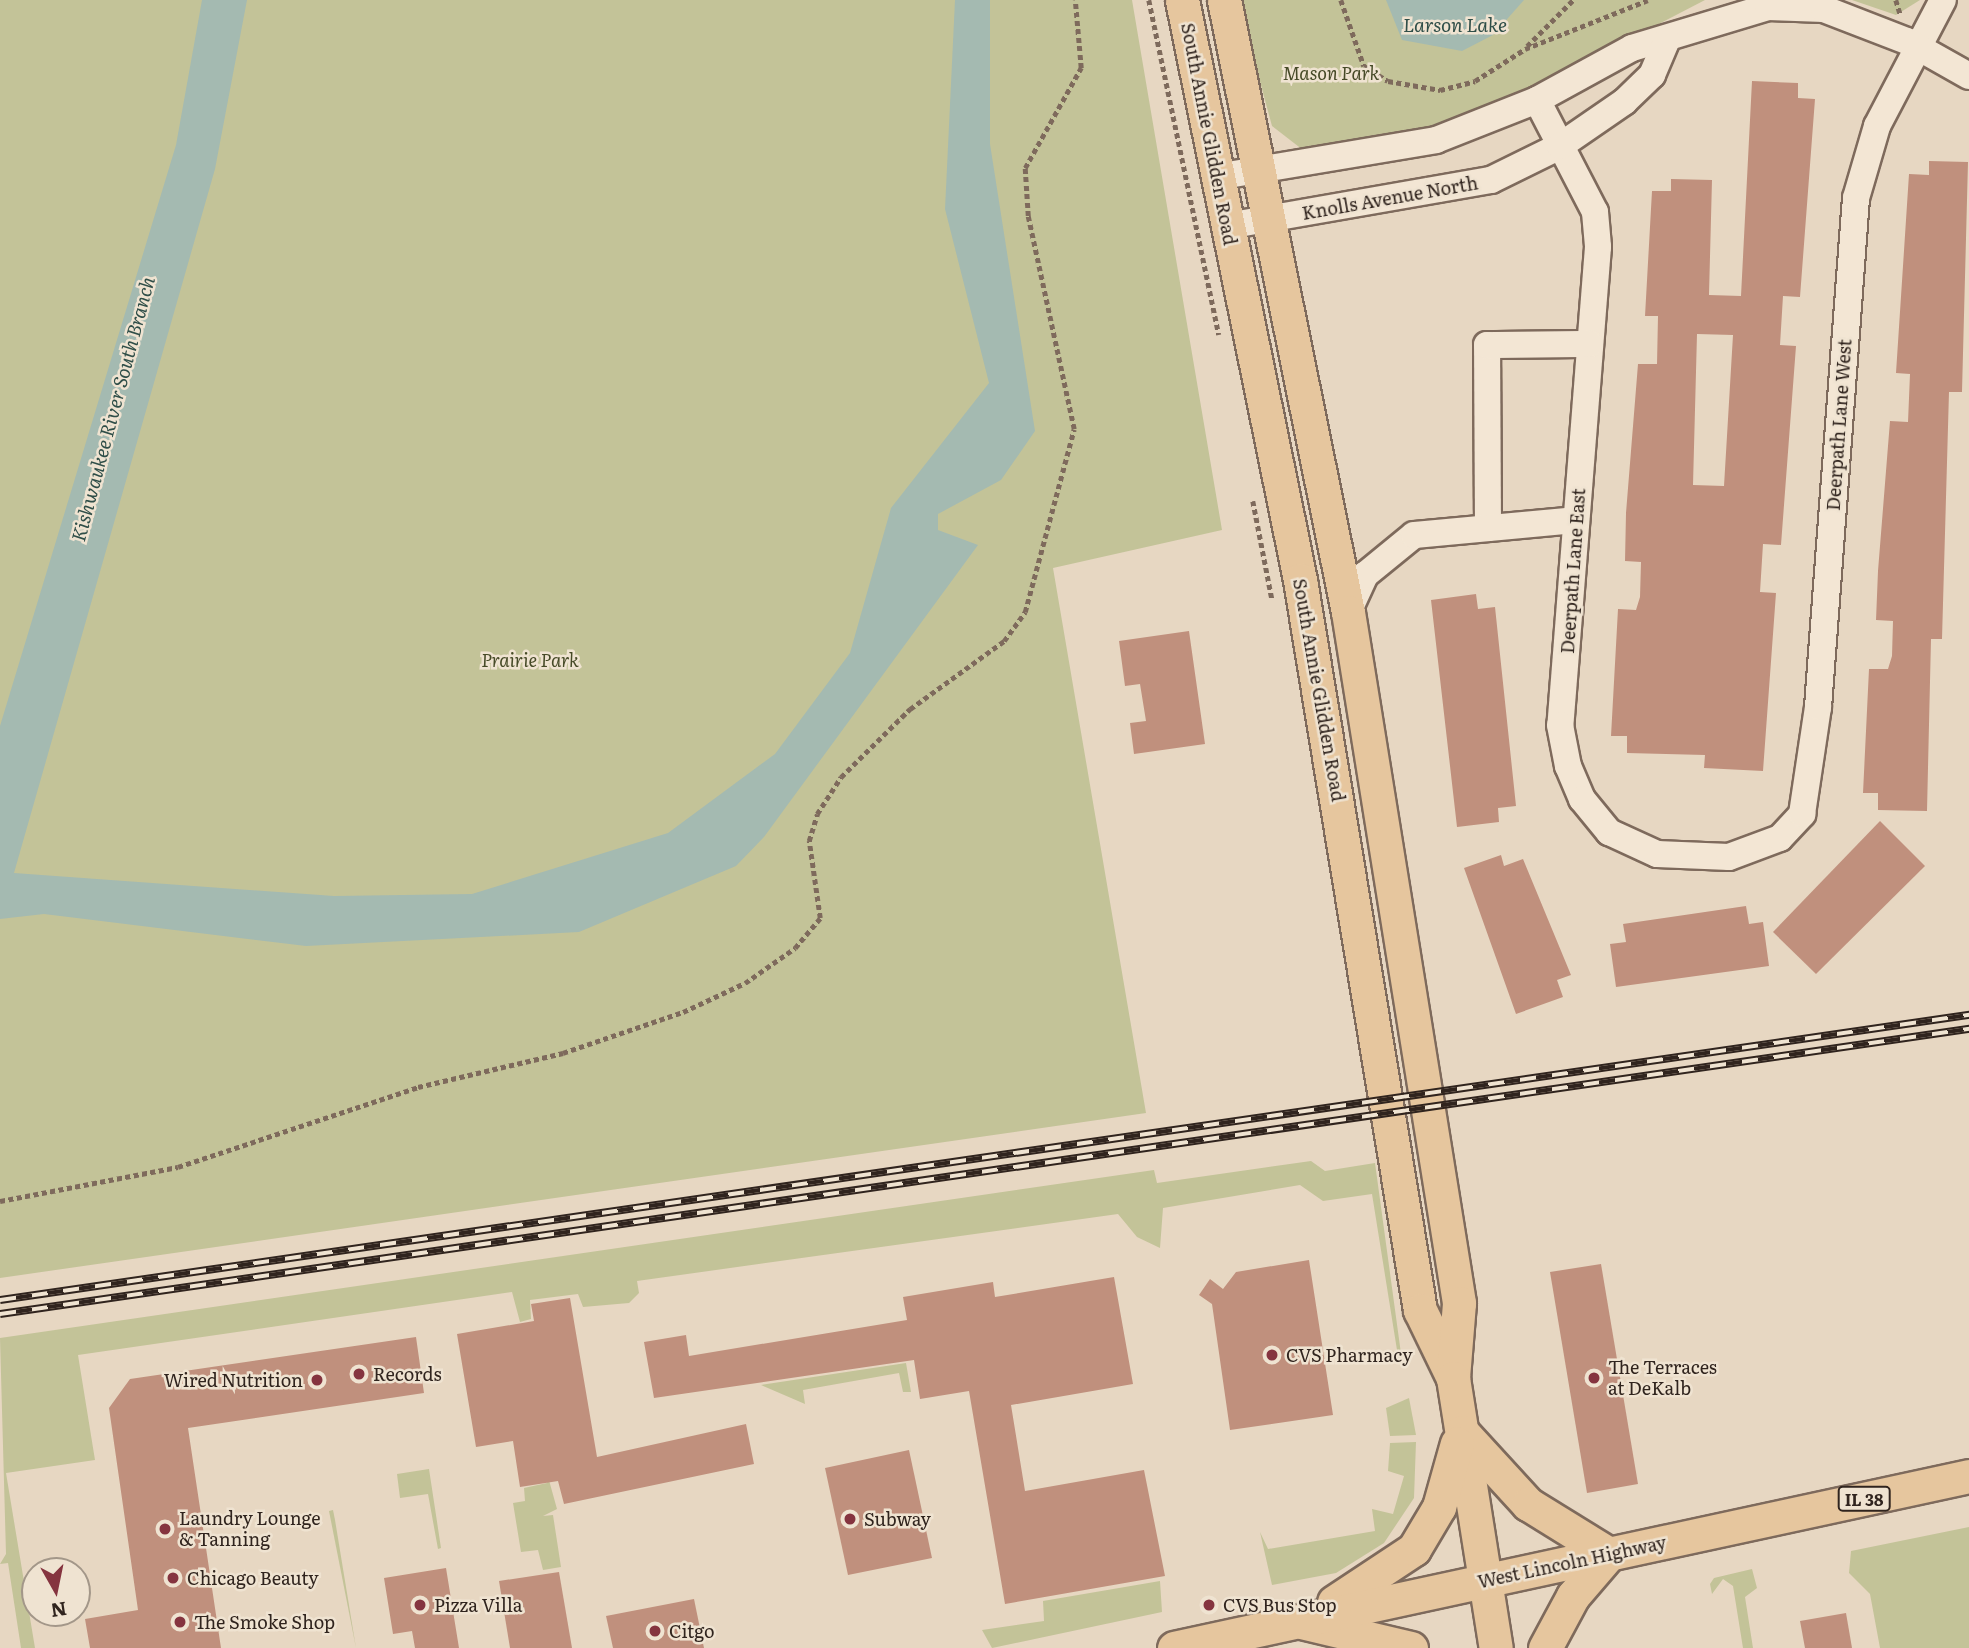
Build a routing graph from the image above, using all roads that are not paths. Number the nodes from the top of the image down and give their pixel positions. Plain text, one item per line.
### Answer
1 (1182, 0) edge
2 (1224, 0) edge
3 (1942, 0) edge
4 (1667, 40) junction
5 (1916, 47) junction
6 (1969, 76) edge
7 (1536, 100) junction
8 (1560, 146) junction
9 (1262, 172) junction
10 (1216, 177) junction
11 (1269, 219) junction
12 (1227, 226) junction
13 (1590, 344) junction
14 (1575, 520) junction
15 (1488, 528) junction
16 (1348, 612) junction
17 (1802, 814) joint
18 (1453, 1378) junction
19 (1461, 1430) junction
20 (1969, 1476) edge
21 (1609, 1554) junction
22 (1484, 1581) junction
23 (1296, 1621) junction
24 (1174, 1648) edge
25 (1411, 1648) edge
26 (1496, 1648) edge
27 (1545, 1648) edge

1 - 10 main road, South Annie Glidden Road
2 - 9 main road, South Annie Glidden Road
3 - 5 street, Deerpath Lane West
4 - 5 street
4 - 7 street
4 - 8 street, Knolls Avenue North
5 - 6 street
5 - 17 street, Deerpath Lane West
7 - 8 street, Deerpath Lane East
7 - 9 street
8 - 11 street, Knolls Avenue North
8 - 13 street, Deerpath Lane East
9 - 10 street
9 - 11 main road, South Annie Glidden Road
10 - 12 main road, South Annie Glidden Road
11 - 12 street, Knolls Avenue North
11 - 16 main road, South Annie Glidden Road
12 - 18 main road, South Annie Glidden Road
13 - 14 street, Deerpath Lane East
13 - 15 street
14 - 15 street
14 - 17 street, Deerpath Lane East
15 - 16 street
16 - 18 main road, South Annie Glidden Road
18 - 19 main road, South Annie Glidden Road
19 - 21 main road
19 - 22 main road, South Annie Glidden Road
19 - 23 main road
20 - 21 main road, West Lincoln Highway / IL 38
21 - 22 main road, West Lincoln Highway / IL 38
21 - 27 main road
22 - 23 main road, West Lincoln Highway / IL 38
22 - 26 main road, South Annie Glidden Road
23 - 24 main road, West Lincoln Highway / IL 38
23 - 25 main road

